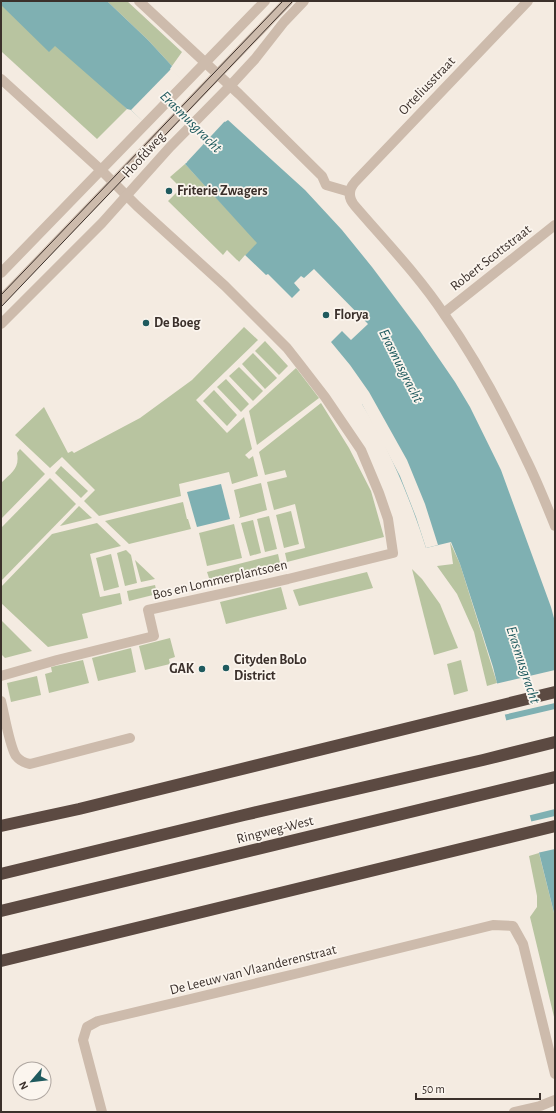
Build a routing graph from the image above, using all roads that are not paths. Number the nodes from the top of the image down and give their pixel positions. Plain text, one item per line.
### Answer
1 (139, 1) edge
2 (265, 1) edge
3 (288, 1) edge
4 (304, 1) edge
5 (528, 1) edge
6 (205, 62) junction
7 (217, 75) junction
8 (1, 79) edge
9 (230, 86) junction
10 (101, 170) junction
11 (114, 182) junction
12 (350, 192) junction
13 (126, 196) junction
14 (555, 226) edge
15 (1, 273) edge
16 (1, 300) edge
17 (444, 313) junction
18 (1, 324) edge
19 (555, 526) edge
20 (1, 676) edge
21 (555, 692) edge
22 (1, 701) edge
23 (130, 738) dead end
24 (555, 742) edge
25 (555, 777) edge
26 (1, 826) edge
27 (555, 826) edge
28 (1, 874) edge
29 (1, 911) edge
30 (1, 961) edge
31 (555, 1074) edge
32 (555, 1100) edge
33 (102, 1112) edge
34 (514, 1112) edge

1 - 6 street
2 - 6 street, Hoofdweg
3 - 7 street, Hoofdweg
4 - 9 street, Hoofdweg
5 - 12 street, Orteliusstraat
6 - 7 street
6 - 10 street, Hoofdweg
7 - 9 street
7 - 11 street, Hoofdweg
8 - 10 street
9 - 12 street
9 - 13 street, Hoofdweg
10 - 11 street
10 - 15 street, Hoofdweg
11 - 13 street
11 - 16 street, Hoofdweg
12 - 17 street
13 - 18 street, Hoofdweg
13 - 20 street, Bos en Lommerplantsoen
14 - 17 street, Robert Scottstraat
17 - 19 street
21 - 26 highway
22 - 23 street
24 - 28 highway, Ringweg-West
25 - 29 highway, Ringweg-West
27 - 30 highway
31 - 33 street, De Leeuw van Vlaanderenstraat
32 - 34 street

